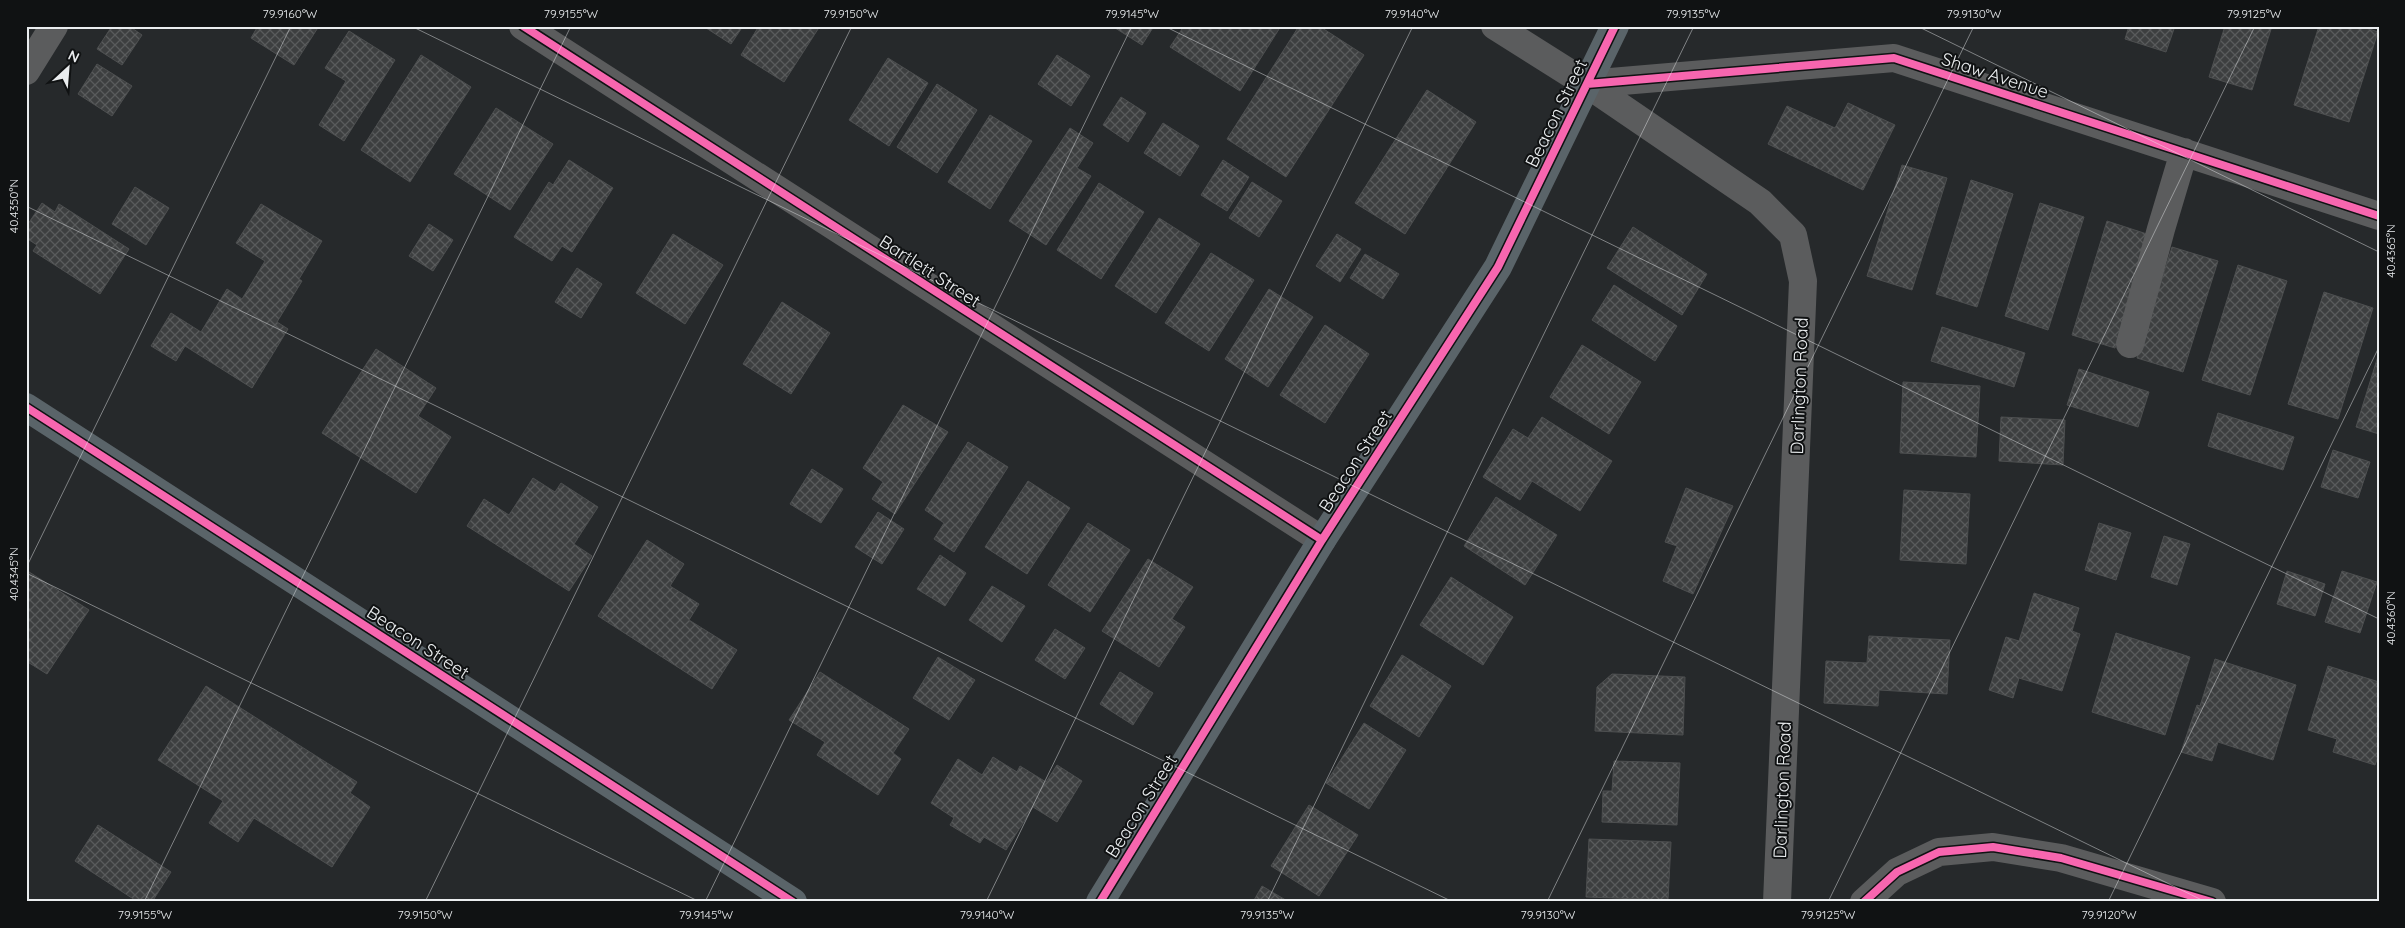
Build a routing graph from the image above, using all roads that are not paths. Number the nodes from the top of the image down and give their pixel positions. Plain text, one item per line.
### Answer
1 (54, 26) edge
2 (523, 26) edge
3 (1495, 26) edge
4 (1614, 26) edge
5 (26, 71) edge
6 (1587, 84) junction
7 (2184, 152) junction
8 (2379, 216) edge
9 (2130, 344) dead end
10 (26, 408) edge
11 (1322, 540) junction
12 (793, 902) edge
13 (1100, 902) edge
14 (1777, 902) edge
15 (1864, 902) edge
16 (2212, 902) edge

1 - 5 street
2 - 11 street, Bartlett Street
3 - 6 street, Darlington Road
4 - 6 main road, Beacon Street
6 - 7 street, Shaw Avenue
6 - 11 main road, Beacon Street
6 - 14 street, Darlington Road
7 - 8 street, Shaw Avenue
7 - 9 street
10 - 12 main road, Beacon Street
11 - 13 main road, Beacon Street
15 - 16 street

